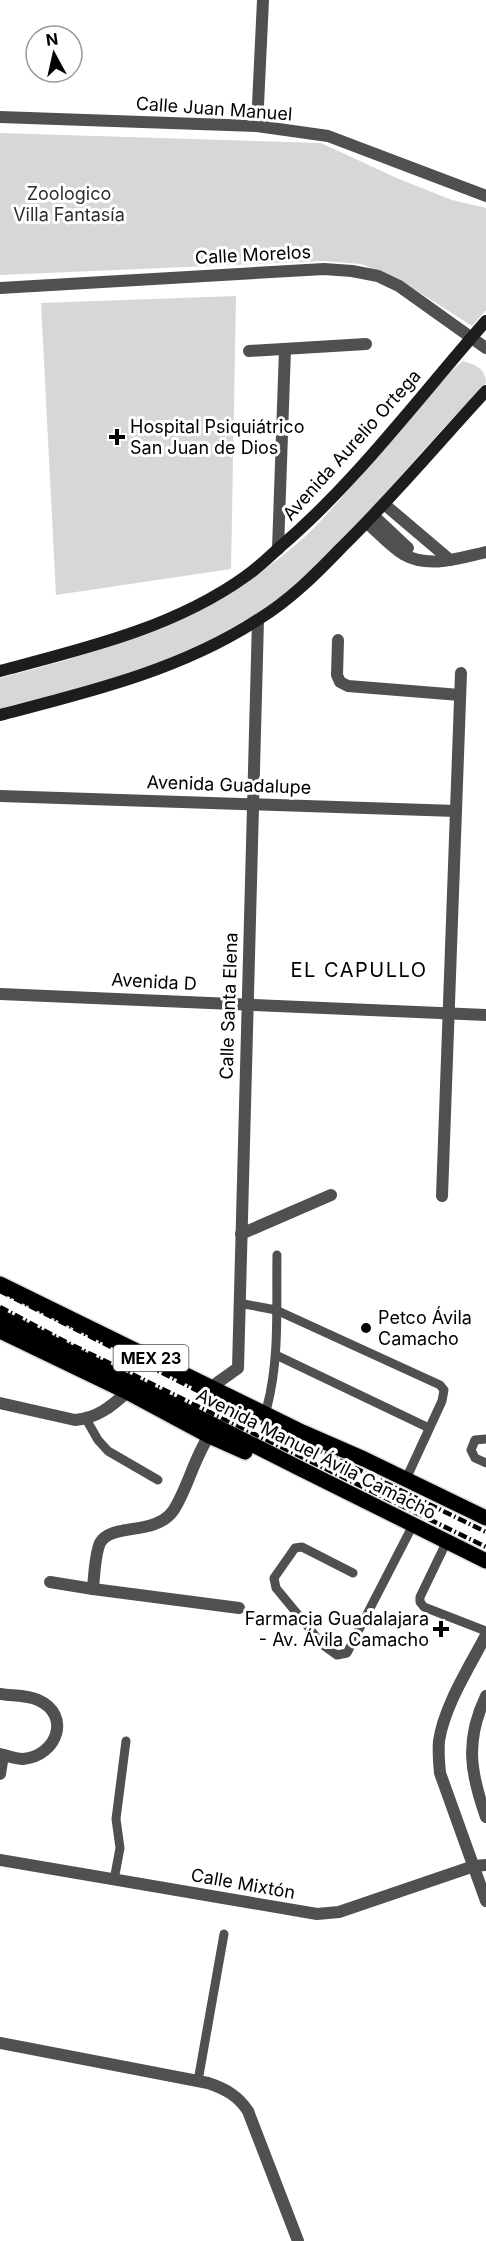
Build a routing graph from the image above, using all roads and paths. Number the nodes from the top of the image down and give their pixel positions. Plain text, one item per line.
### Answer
1 (263, 0) edge
2 (0, 117) edge
3 (256, 126) junction
4 (486, 196) edge
5 (0, 288) edge
6 (486, 321) edge
7 (472, 337) junction
8 (366, 344) dead end
9 (486, 348) edge
10 (285, 349) junction
11 (249, 351) dead end
12 (486, 391) edge
13 (384, 504) junction
14 (370, 519) junction
15 (278, 549) junction
16 (486, 552) edge
17 (450, 560) junction
18 (258, 620) junction
19 (338, 640) dead end
20 (0, 671) edge
21 (461, 673) dead end
22 (460, 695) junction
23 (0, 715) edge
24 (0, 796) edge
25 (253, 804) junction
26 (456, 811) junction
27 (0, 994) edge
28 (247, 1005) junction
29 (449, 1014) junction
30 (486, 1015) edge
31 (331, 1195) dead end
32 (442, 1196) dead end
33 (241, 1234) junction
34 (278, 1255) dead end
35 (0, 1273) edge
36 (0, 1284) edge
37 (239, 1303) junction
38 (276, 1310) junction
39 (0, 1317) edge
40 (0, 1331) edge
41 (276, 1355) junction
42 (217, 1383) junction
43 (127, 1392) junction
44 (0, 1403) edge
45 (267, 1407) junction
46 (86, 1419) junction
47 (429, 1428) junction
48 (209, 1436) junction
49 (486, 1439) edge
50 (364, 1459) junction
51 (486, 1463) edge
52 (298, 1468) junction
53 (406, 1479) junction
54 (158, 1480) dead end
55 (486, 1518) edge
56 (413, 1525) junction
57 (447, 1541) junction
58 (486, 1560) edge
59 (353, 1573) dead end
60 (50, 1582) dead end
61 (93, 1589) junction
62 (239, 1608) dead end
63 (486, 1633) edge
64 (0, 1694) edge
65 (486, 1696) edge
66 (126, 1741) dead end
67 (1, 1754) edge
68 (0, 1774) edge
69 (486, 1817) edge
70 (0, 1860) edge
71 (480, 1866) edge
72 (114, 1880) junction
73 (486, 1901) edge
74 (224, 1934) dead end
75 (0, 2043) edge
76 (198, 2081) junction
77 (298, 2241) edge

1 - 3 street
2 - 3 street, Calle Juan Manuel
3 - 4 street, Calle Juan Manuel
5 - 7 street, Calle Morelos
6 - 7 main road, Avenida Aurelio Ortega
7 - 9 street, Calle Morelos
7 - 15 main road, Avenida Aurelio Ortega
8 - 10 street
10 - 11 street
10 - 15 street
12 - 13 main road
13 - 14 main road
13 - 17 street
14 - 17 street
14 - 18 main road
15 - 20 main road, Avenida Aurelio Ortega
16 - 17 street
18 - 23 main road
18 - 25 street, Calle Santa Elena
19 - 22 street
21 - 22 street
22 - 26 street
24 - 25 street, Avenida Guadalupe
25 - 26 street, Avenida Guadalupe
25 - 28 street, Calle Santa Elena
26 - 29 street
27 - 28 street, Avenida D
28 - 29 street, Avenida D
28 - 33 street, Calle Santa Elena
29 - 30 street, Avenida D
29 - 32 street
31 - 33 street
33 - 37 street, Calle Santa Elena
34 - 38 lane
35 - 42 main road
36 - 50 main road, Avenida Manuel Ávila Camacho / MEX 23
37 - 38 lane
37 - 42 street, Calle Santa Elena
38 - 41 lane
38 - 47 lane
39 - 52 main road, Avenida Manuel Ávila Camacho / MEX 23
40 - 43 main road
41 - 45 lane
41 - 47 lane
42 - 45 main road
43 - 46 street
43 - 48 main road
44 - 46 street
45 - 50 main road
46 - 54 lane
47 - 53 lane
48 - 52 main road
48 - 61 street
49 - 51 lane
50 - 53 main road, Avenida Manuel Ávila Camacho / MEX 23
52 - 56 main road, Avenida Manuel Ávila Camacho / MEX 23
53 - 55 main road, Avenida Manuel Ávila Camacho / MEX 23
56 - 57 main road, Avenida Manuel Ávila Camacho / MEX 23
56 - 59 lane
57 - 58 main road, Avenida Manuel Ávila Camacho / MEX 23
57 - 63 lane
60 - 61 street
61 - 62 street
63 - 71 street
64 - 67 street
65 - 69 street
66 - 72 lane
67 - 68 street
70 - 72 street, Calle Mixtón
71 - 72 street, Calle Mixtón
71 - 73 street
74 - 76 lane
75 - 76 street
76 - 77 street

